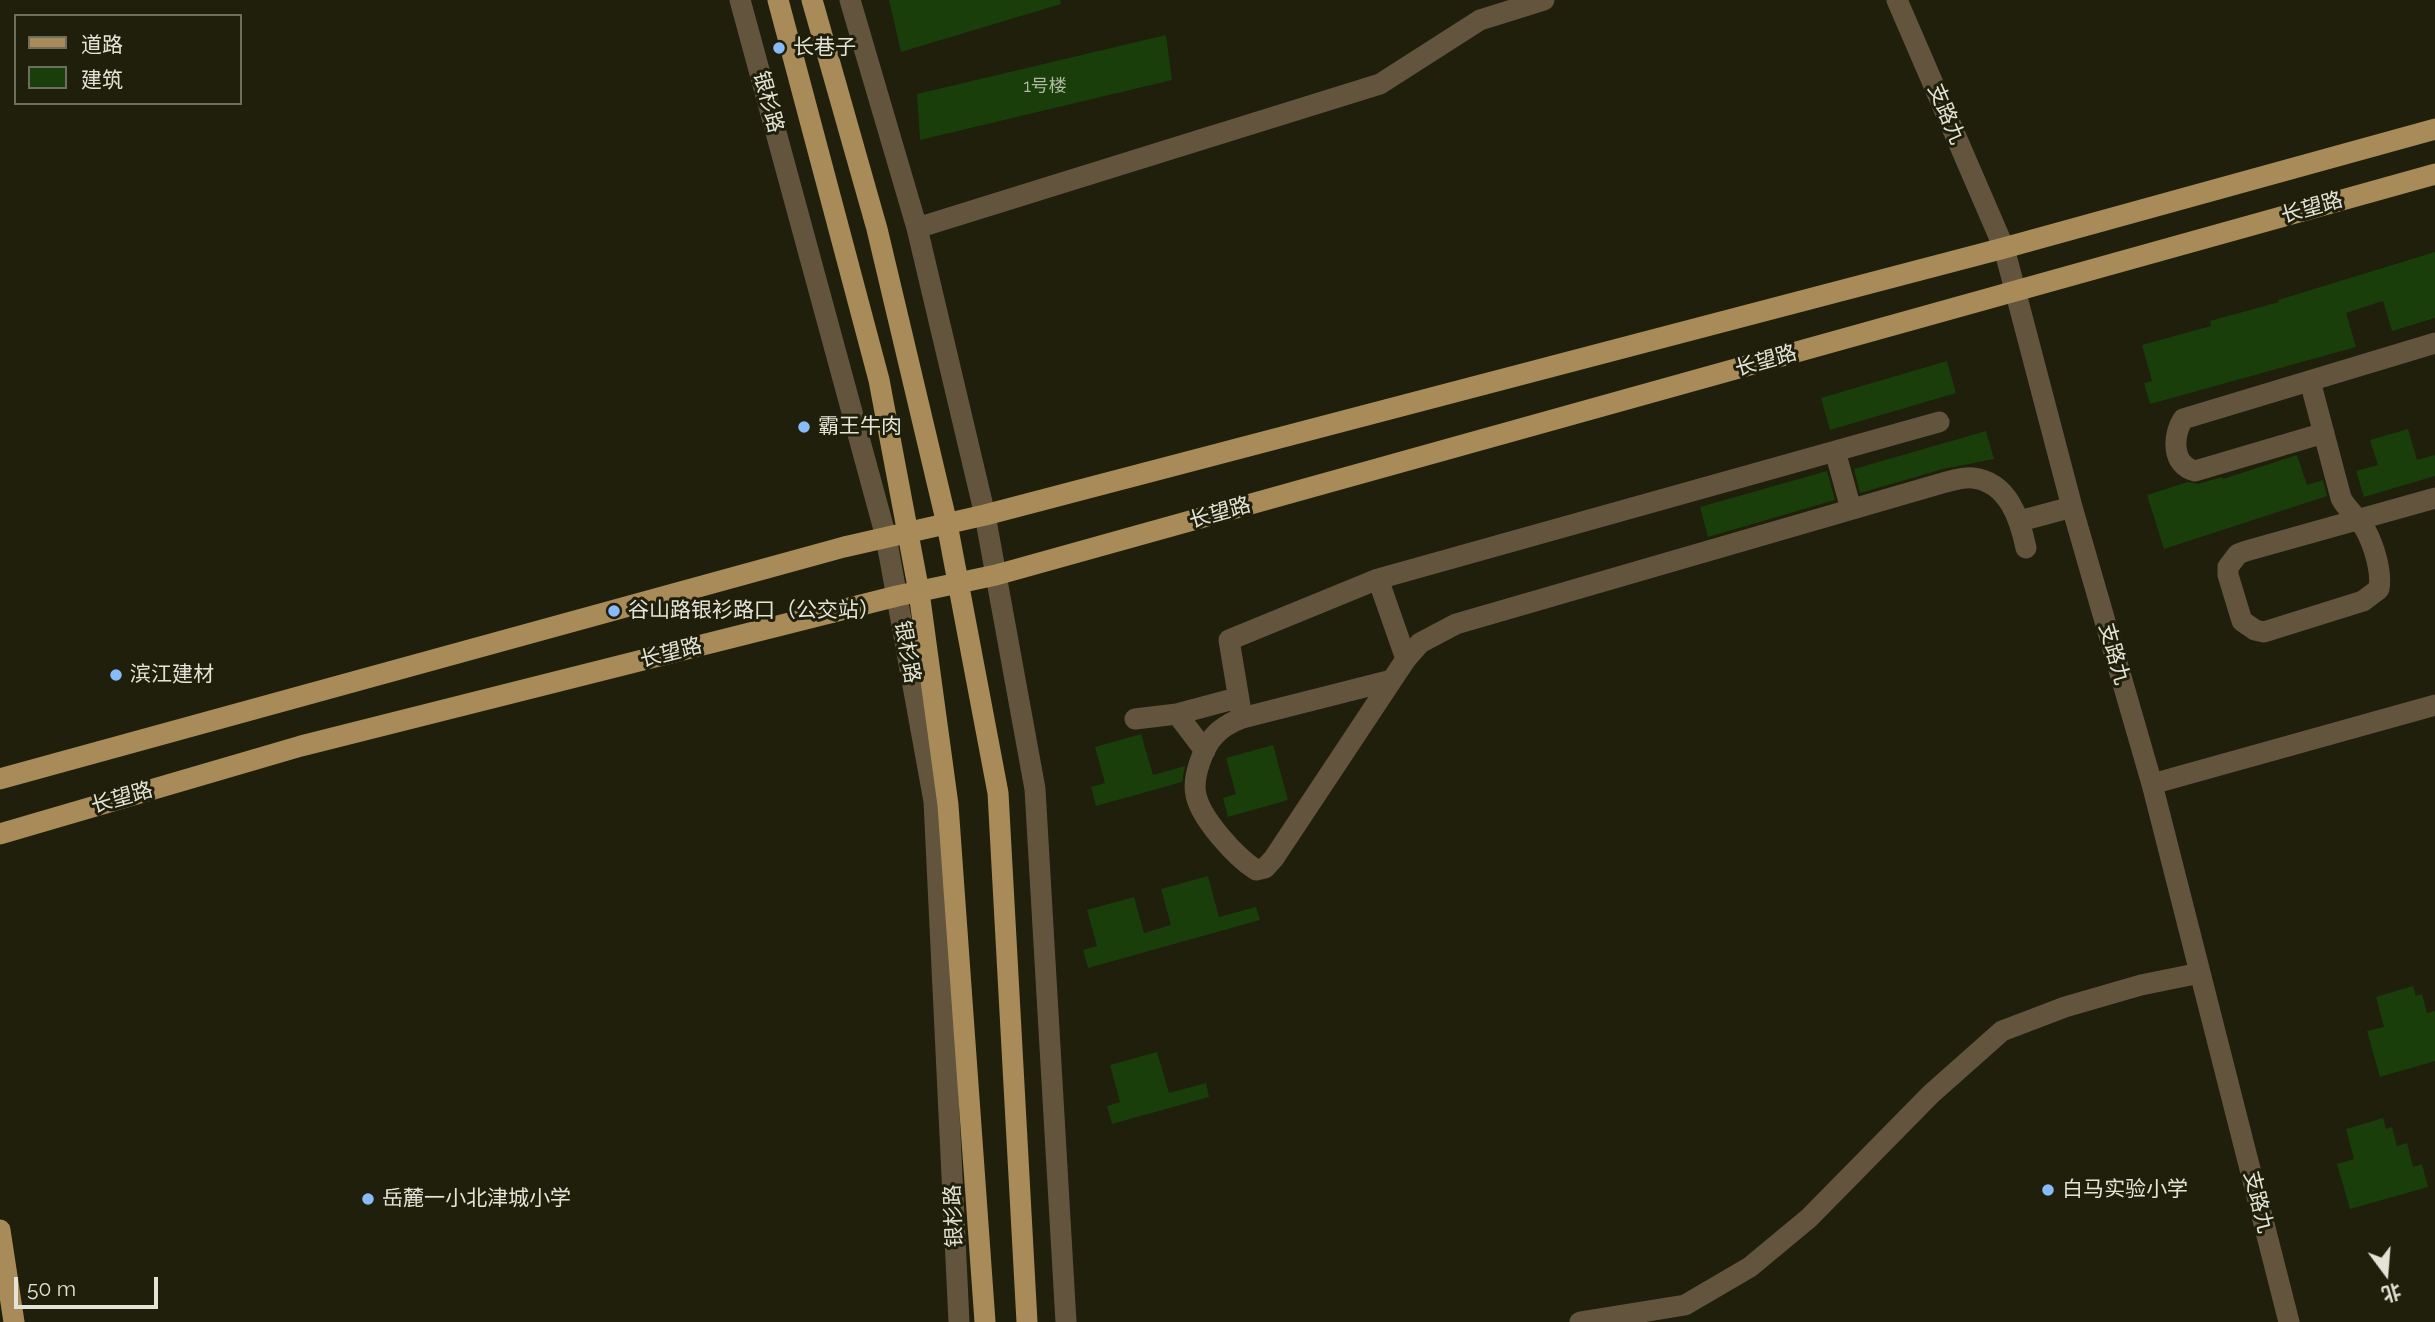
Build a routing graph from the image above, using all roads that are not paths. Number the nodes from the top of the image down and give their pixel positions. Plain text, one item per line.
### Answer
1 (740, 0) edge
2 (778, 0) edge
3 (812, 0) edge
4 (850, 0) edge
5 (1544, 0) edge
6 (1897, 0) edge
7 (2435, 129) edge
8 (2435, 174) edge
9 (917, 228) junction
10 (2004, 248) junction
11 (2017, 291) junction
12 (2435, 343) edge
13 (2311, 381) junction
14 (1939, 422) dead end
15 (2324, 433) junction
16 (1835, 451) junction
17 (2435, 498) edge
18 (2072, 507) junction
19 (1851, 509) junction
20 (985, 514) junction
21 (2357, 520) junction
22 (2020, 521) junction
23 (947, 524) junction
24 (909, 532) junction
25 (886, 537) junction
26 (2026, 548) dead end
27 (996, 576) junction
28 (1378, 579) junction
29 (958, 583) junction
30 (919, 592) junction
31 (897, 596) junction
32 (1406, 659) junction
33 (1391, 680) junction
34 (2435, 705) edge
35 (1240, 708) junction
36 (1177, 714) junction
37 (1135, 719) dead end
38 (1205, 751) junction
39 (0, 779) edge
40 (2152, 784) junction
41 (27, 826) junction
42 (0, 836) edge
43 (0, 845) edge
44 (2200, 973) junction
45 (0, 1230) edge
46 (1690, 1313) edge
47 (14, 1322) edge
48 (959, 1322) edge
49 (985, 1322) edge
50 (1027, 1322) edge
51 (1066, 1322) edge
52 (1580, 1322) edge
53 (2289, 1322) edge

1 - 25 street, 银杉路
2 - 24 main road, 银杉路
3 - 23 main road
4 - 9 street
5 - 9 street
6 - 10 street, 支路九
7 - 10 main road, 长望路
8 - 11 main road, 长望路
9 - 20 street
10 - 11 street, 支路九
10 - 20 main road, 长望路
11 - 18 street, 支路九
11 - 27 main road, 长望路
12 - 13 street
13 - 15 street
13 - 15 street
14 - 16 street
15 - 21 street
16 - 19 street
16 - 28 street
17 - 21 street
18 - 22 street
18 - 40 street, 支路九
19 - 22 street
19 - 32 street
20 - 23 main road, 长望路
20 - 27 street
21 - 21 street
22 - 26 street
23 - 24 main road, 长望路
23 - 29 main road
24 - 25 main road, 长望路
24 - 30 main road, 银杉路
25 - 31 street, 银杉路
25 - 39 main road, 长望路
27 - 29 main road, 长望路
27 - 51 street
28 - 32 street
28 - 35 street
29 - 30 main road, 长望路
29 - 50 main road
30 - 31 main road, 长望路
30 - 49 main road, 银杉路
31 - 41 main road, 长望路
31 - 48 street, 银杉路
32 - 33 street
33 - 35 street
33 - 38 street
34 - 40 street
35 - 36 street
35 - 38 street
36 - 37 street
36 - 38 street
40 - 44 street, 支路九
41 - 42 main road
41 - 43 main road
44 - 46 street
44 - 53 street, 支路九
45 - 47 main road
46 - 52 street

